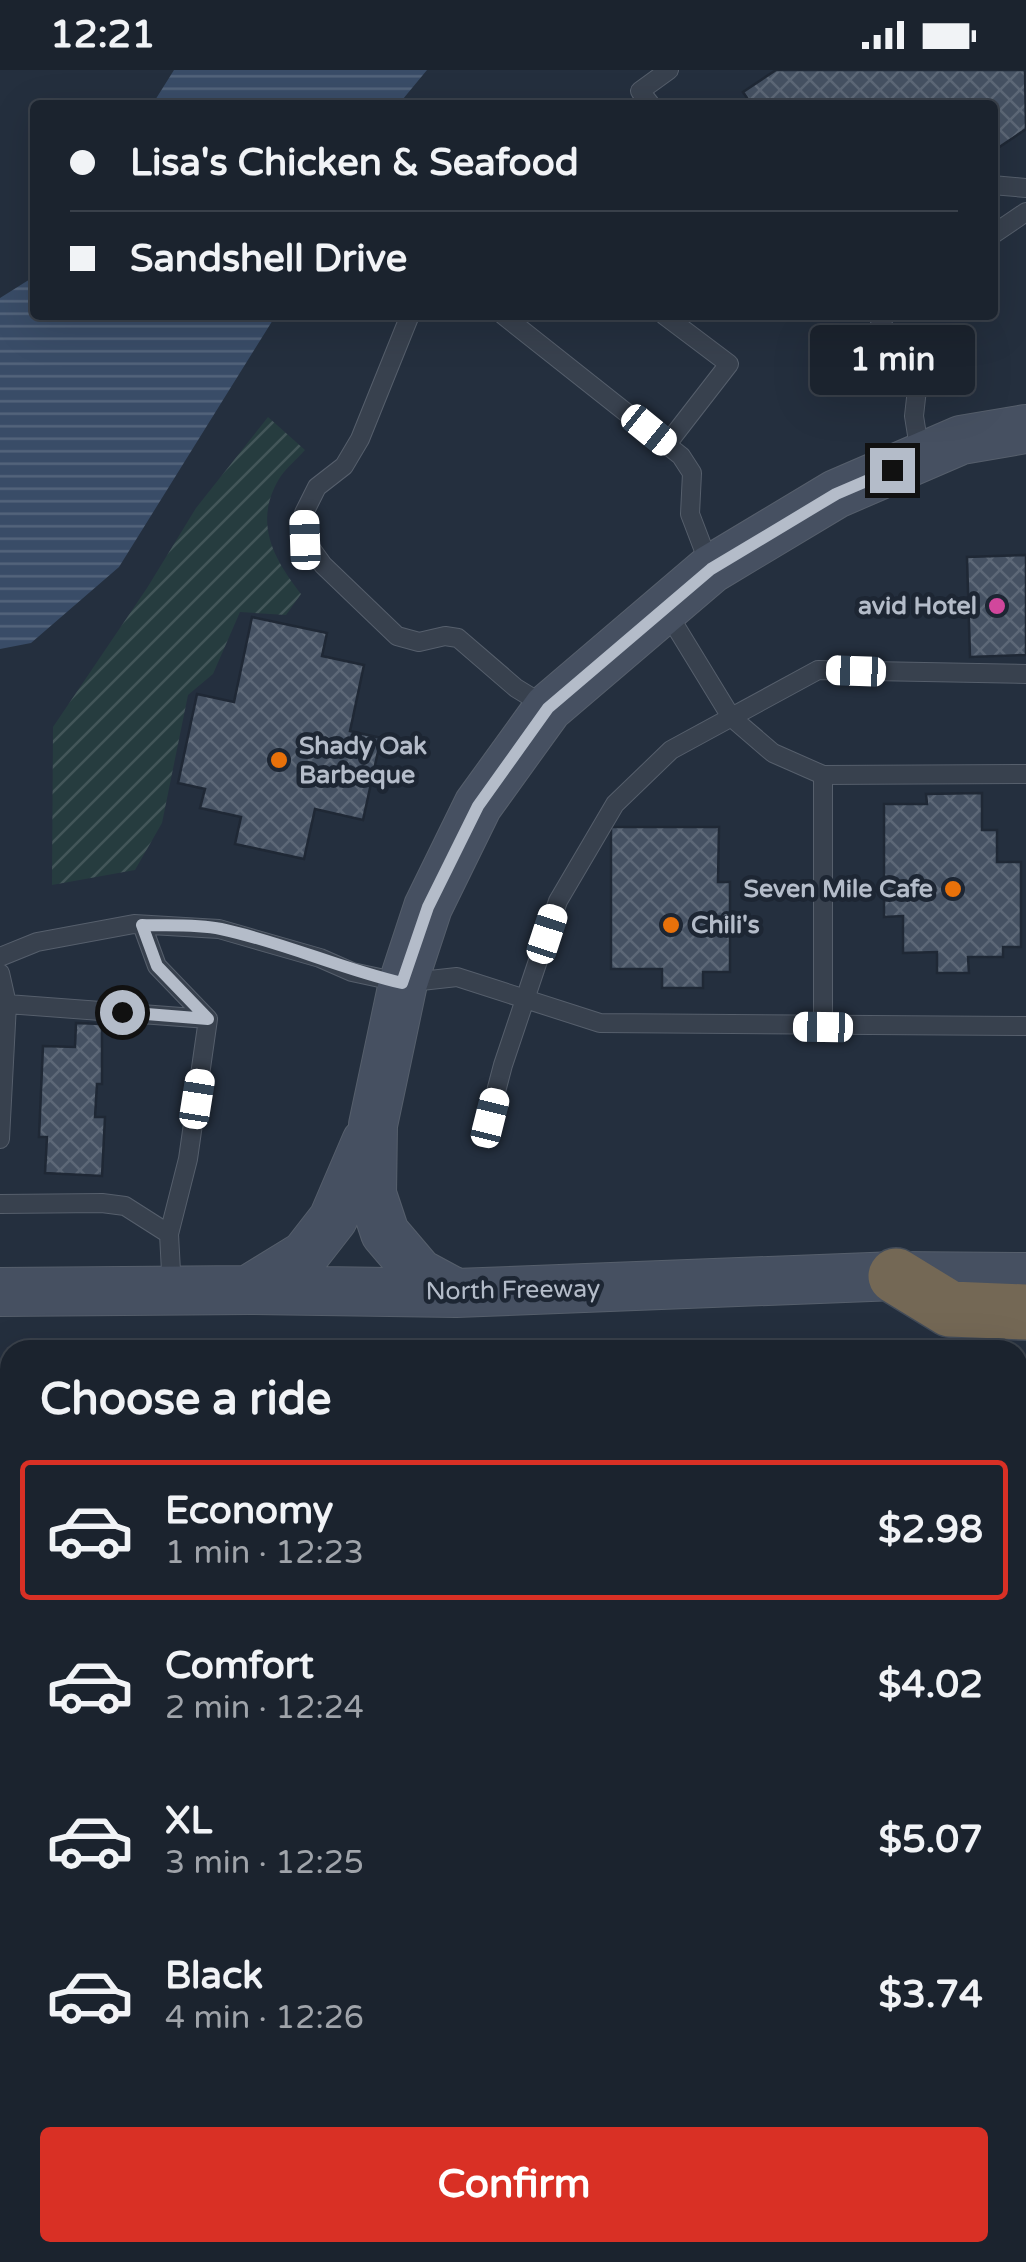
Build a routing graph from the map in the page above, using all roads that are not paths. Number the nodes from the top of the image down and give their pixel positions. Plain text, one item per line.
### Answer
1 (669, 70) edge
2 (648, 100) edge
3 (998, 186) edge
4 (1026, 188) edge
5 (1026, 212) edge
6 (998, 231) edge
7 (408, 320) edge
8 (510, 320) edge
9 (671, 320) edge
10 (880, 320) edge
11 (1026, 429) edge
12 (667, 444) junction
13 (921, 457) junction
14 (711, 569) junction
15 (665, 608) junction
16 (1026, 674) edge
17 (548, 708) junction
18 (731, 717) junction
19 (1026, 774) edge
20 (823, 775) junction
21 (142, 925) junction
22 (0, 957) edge
23 (0, 973) edge
24 (402, 983) junction
25 (525, 1000) junction
26 (7, 1004) junction
27 (208, 1019) junction
28 (1026, 1026) edge
29 (823, 1027) junction
30 (490, 1118) dead end
31 (373, 1125) junction
32 (0, 1139) edge
33 (0, 1204) edge
34 (169, 1234) junction
35 (896, 1276) junction
36 (1026, 1276) edge
37 (172, 1290) junction
38 (248, 1290) junction
39 (0, 1292) edge
40 (456, 1293) junction
41 (1026, 1312) edge

1 - 2 lane
3 - 4 lane
5 - 6 lane
7 - 17 lane
8 - 12 lane
9 - 12 lane
10 - 13 lane
11 - 13 street
12 - 14 lane
13 - 14 street
14 - 15 street
15 - 17 street
15 - 18 lane
16 - 18 lane
17 - 24 street
18 - 20 lane
18 - 25 lane
19 - 20 lane
20 - 29 lane
21 - 22 lane
21 - 24 lane
21 - 27 lane
23 - 26 lane
24 - 25 lane
24 - 31 street
25 - 29 lane
25 - 30 lane
26 - 27 lane
26 - 32 lane
27 - 34 lane
28 - 29 lane
31 - 38 street
31 - 40 street
33 - 34 lane
34 - 37 lane
35 - 36 street, North Freeway
35 - 40 street, North Freeway
35 - 41 highway
37 - 38 street, North Freeway
37 - 39 street, North Freeway
38 - 40 street, North Freeway

